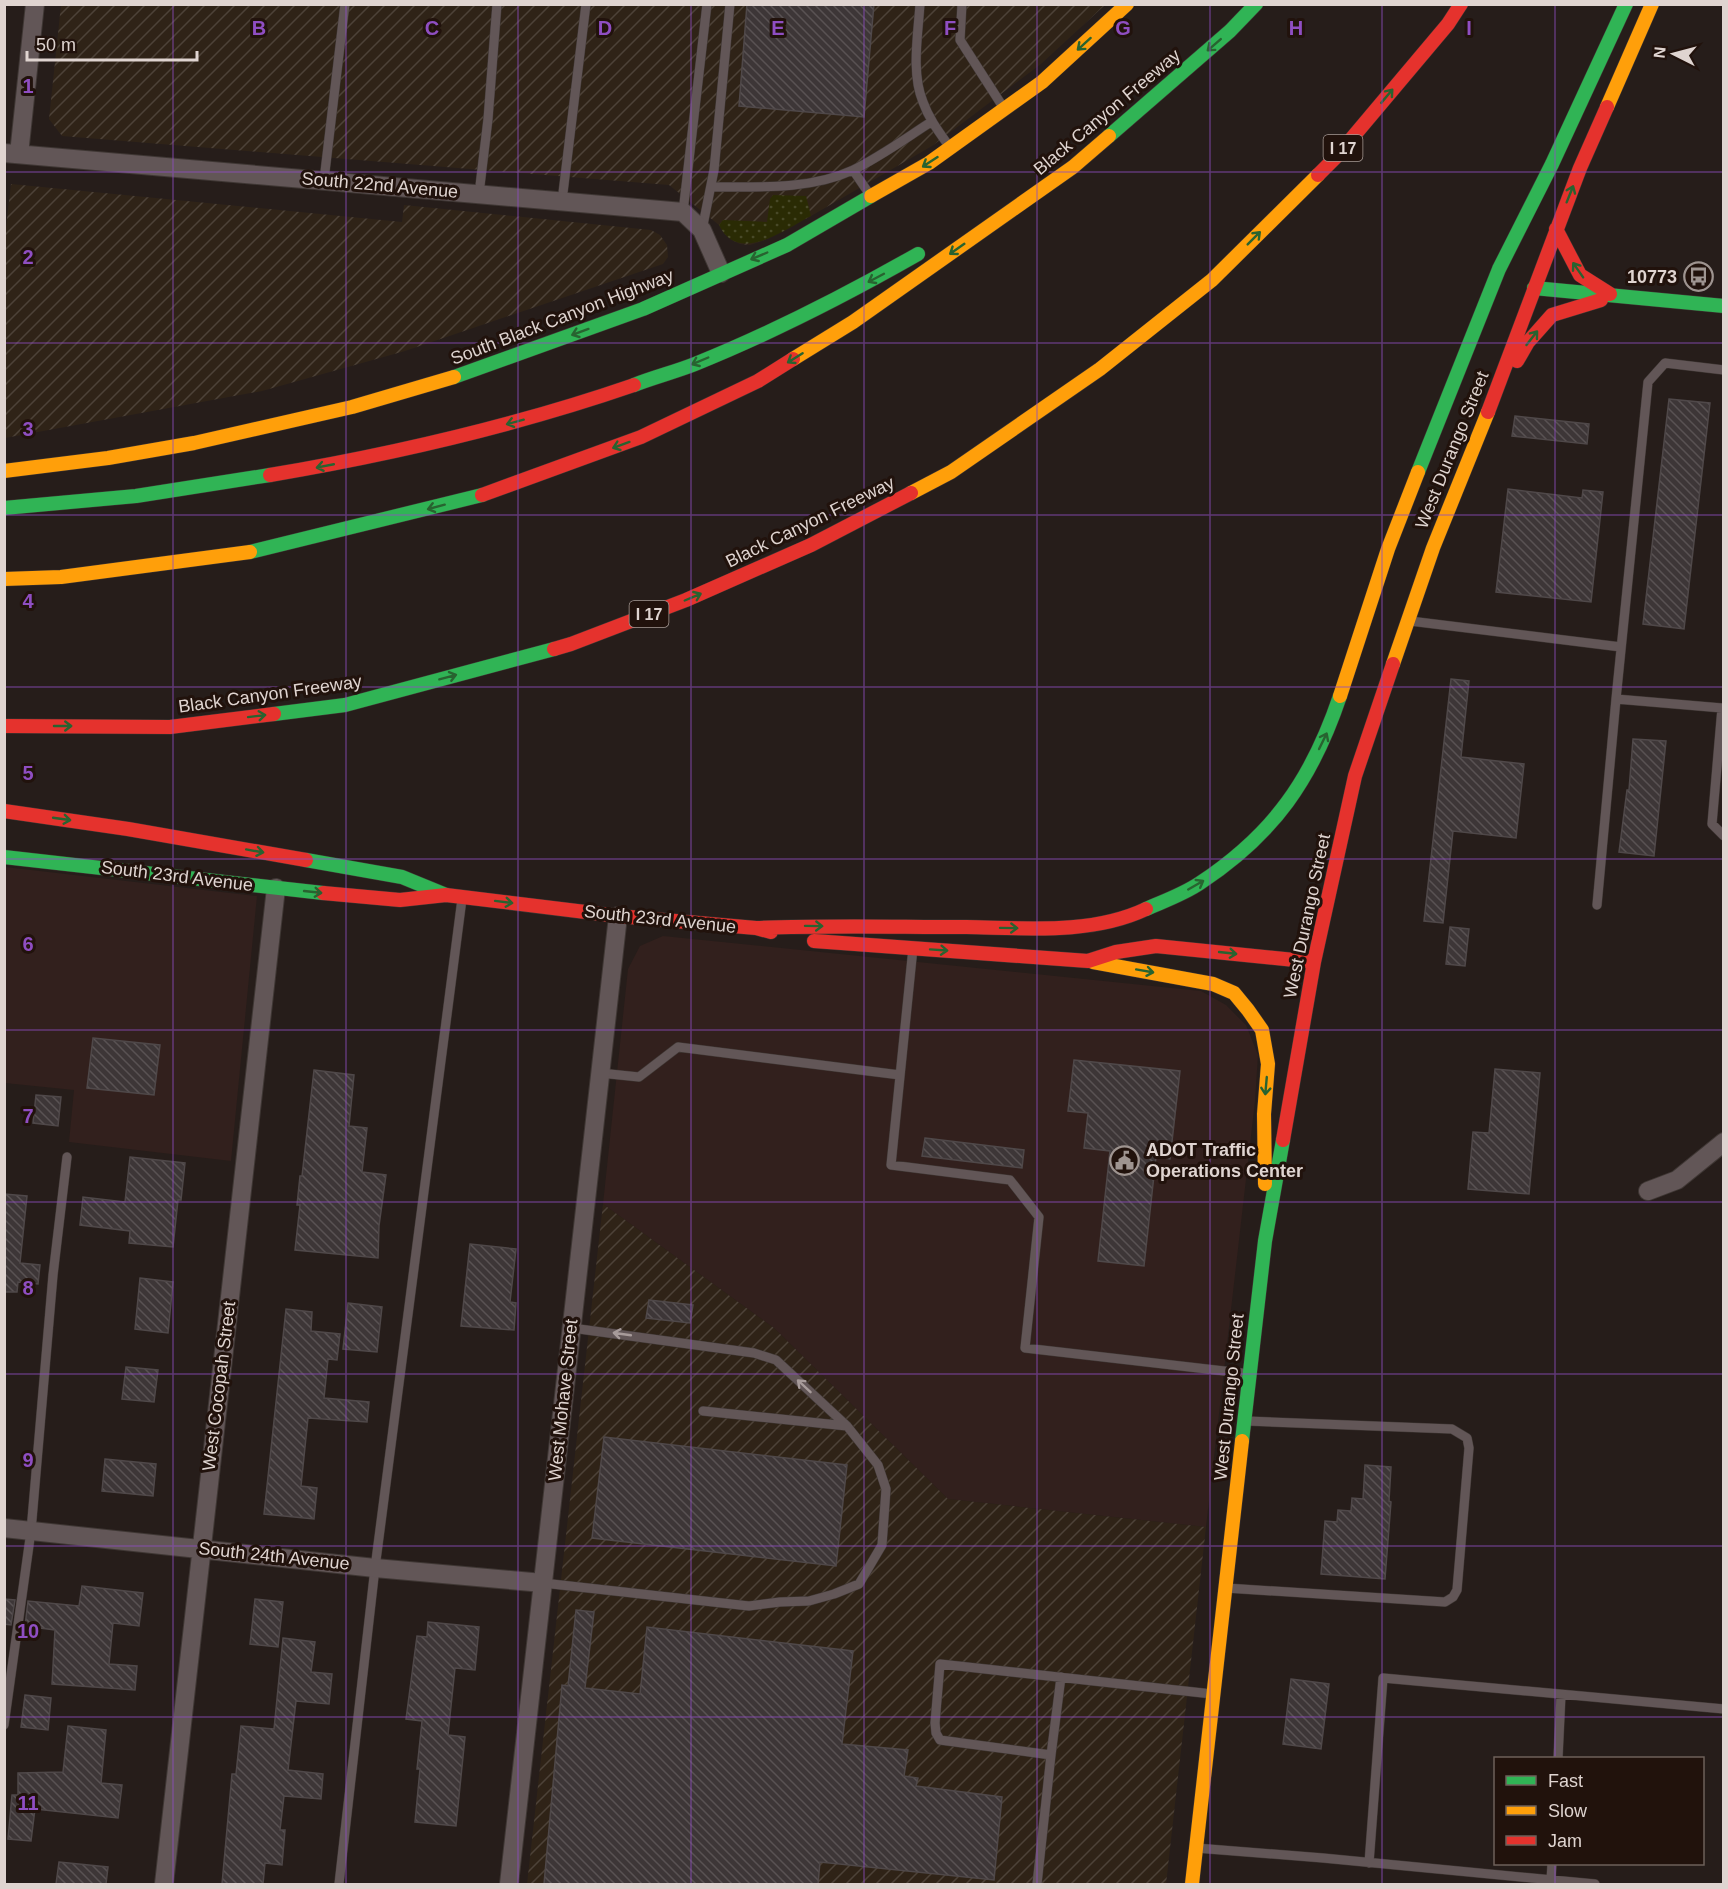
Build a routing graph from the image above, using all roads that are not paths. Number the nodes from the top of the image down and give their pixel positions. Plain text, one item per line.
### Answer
1 (35, 4) edge
2 (345, 4) edge
3 (497, 4) edge
4 (586, 4) edge
5 (707, 4) edge
6 (730, 4) edge
7 (920, 4) edge
8 (962, 4) edge
9 (1127, 4) edge
10 (1256, 4) edge
11 (1461, 4) edge
12 (1626, 4) edge
13 (1652, 4) edge
14 (1004, 109) junction
15 (932, 122) junction
16 (950, 148) junction
17 (12, 153) edge
18 (1073, 167) junction
19 (853, 170) junction
20 (324, 180) junction
21 (712, 187) junction
22 (479, 194) junction
23 (871, 196) junction
24 (562, 201) junction
25 (683, 212) junction
26 (702, 230) junction
27 (1556, 230) junction
28 (953, 235) dead end
29 (933, 246) dead end
30 (721, 273) junction
31 (1534, 288) junction
32 (1615, 296) junction
33 (1724, 306) edge
34 (1724, 370) edge
35 (1490, 406) junction
36 (4, 471) edge
37 (4, 508) edge
38 (4, 579) edge
39 (1408, 621) junction
40 (1621, 647) junction
41 (1616, 699) junction
42 (1723, 707) edge
43 (4, 726) edge
44 (4, 811) edge
45 (1724, 836) edge
46 (4, 857) edge
47 (276, 888) junction
48 (446, 895) junction
49 (462, 897) junction
50 (1597, 905) dead end
51 (618, 916) junction
52 (756, 928) junction
53 (913, 948) junction
54 (1088, 961) junction
55 (1314, 962) junction
56 (600, 1073) junction
57 (900, 1075) junction
58 (1724, 1142) edge
59 (67, 1157) dead end
60 (1648, 1191) dead end
61 (1265, 1241) junction
62 (572, 1328) junction
63 (1250, 1374) junction
64 (703, 1411) dead end
65 (1245, 1421) junction
66 (847, 1426) junction
67 (4, 1528) edge
68 (31, 1531) junction
69 (201, 1548) junction
70 (375, 1568) junction
71 (543, 1583) junction
72 (1226, 1588) junction
73 (1061, 1677) junction
74 (1214, 1694) junction
75 (1561, 1695) junction
76 (1724, 1709) edge
77 (4, 1725) edge
78 (1051, 1755) junction
79 (1558, 1757) edge
80 (1196, 1848) junction
81 (1369, 1863) junction
82 (1552, 1865) edge
83 (1551, 1880) junction
84 (164, 1884) edge
85 (339, 1884) edge
86 (509, 1884) edge
87 (1037, 1884) edge
88 (1192, 1884) edge
89 (1595, 1884) edge

1 - 17 street
2 - 20 lane
3 - 22 lane
4 - 24 lane
5 - 25 lane
6 - 21 lane
7 - 15 lane
8 - 14 lane
9 -> 14 main road, South Black Canyon Highway
10 -> 18 main road, Black Canyon Freeway
43 -> 11 main road, Black Canyon Freeway / I 17
52 -> 12 main road
27 -> 13 main road, West Durango Street
14 - 16 main road, South Black Canyon Highway
15 - 16 lane
15 - 19 lane
16 -> 23 main road, South Black Canyon Highway
17 - 20 street, South 22nd Avenue
18 - 28 main road
18 -> 38 main road, Black Canyon Freeway
19 - 21 lane
19 - 23 lane
20 - 22 street, South 22nd Avenue
21 - 26 lane
22 - 24 street, South 22nd Avenue
23 -> 30 main road, South Black Canyon Highway
24 - 25 street, South 22nd Avenue
25 - 26 street
26 - 30 street
27 - 31 main road, West Durango Street
32 -> 27 main road
29 -> 37 main road
30 -> 36 main road, South Black Canyon Highway
31 - 32 main road
31 - 35 main road, West Durango Street
32 - 33 main road
35 -> 32 main road
34 - 40 lane
35 - 39 main road, West Durango Street
39 - 40 lane
39 - 55 main road, West Durango Street
40 - 41 lane
41 - 42 lane
41 - 50 lane
42 - 45 lane
44 -> 48 main road
46 - 47 main road, South 23rd Avenue
47 -> 48 main road, South 23rd Avenue
47 - 69 street, West Cocopah Street
48 - 49 main road, South 23rd Avenue
49 -> 51 main road, South 23rd Avenue
49 - 70 lane
51 - 52 main road, South 23rd Avenue
51 - 56 street, West Mohave Street
52 - 53 main road, South 23rd Avenue
53 -> 54 main road, South 23rd Avenue
53 - 57 lane
54 -> 55 main road, South 23rd Avenue
54 -> 61 main road
55 - 61 main road, West Durango Street
56 - 57 lane
56 - 62 street, West Mohave Street
57 - 63 lane
58 - 60 street
59 - 68 lane
61 - 63 main road, West Durango Street
66 -> 62 lane
62 - 71 street, West Mohave Street
63 - 65 main road, West Durango Street
64 - 66 lane
65 - 72 main road, West Durango Street
65 - 72 lane
66 - 71 lane
67 - 68 street, South 24th Avenue
68 - 69 street, South 24th Avenue
68 - 77 lane
69 - 70 street, South 24th Avenue
69 - 84 street, West Cocopah Street
70 - 71 street, South 24th Avenue
70 - 85 lane
71 - 86 street, West Mohave Street
72 - 74 main road, West Durango Street
73 - 74 lane
73 - 78 lane
73 - 78 lane
74 - 80 main road, West Durango Street
75 - 76 lane
75 - 79 lane
75 - 81 lane
78 - 87 lane
80 - 81 lane
80 - 88 main road, West Durango Street
81 - 83 lane
82 - 83 lane
83 - 89 lane

